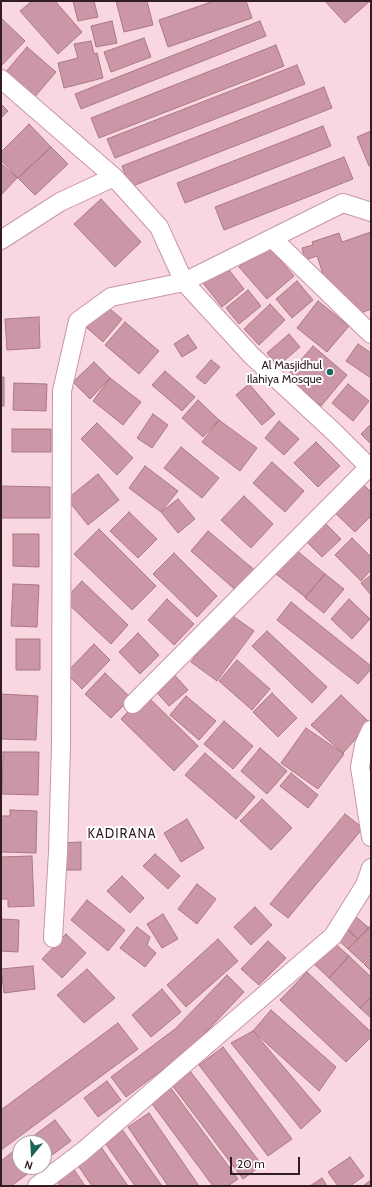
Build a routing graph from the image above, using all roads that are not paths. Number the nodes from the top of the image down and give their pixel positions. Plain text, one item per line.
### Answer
1 (1, 79) edge
2 (114, 177) junction
3 (371, 212) edge
4 (272, 238) junction
5 (1, 240) edge
6 (184, 282) junction
7 (371, 334) edge
8 (370, 468) edge
9 (132, 704) dead end
10 (371, 730) edge
11 (371, 837) edge
12 (371, 868) edge
13 (53, 938) dead end
14 (38, 1186) edge

1 - 2 street
2 - 5 street
2 - 6 street
3 - 4 street
4 - 6 street
4 - 7 street
6 - 8 street
6 - 13 street
8 - 9 street
10 - 11 street
12 - 14 street

